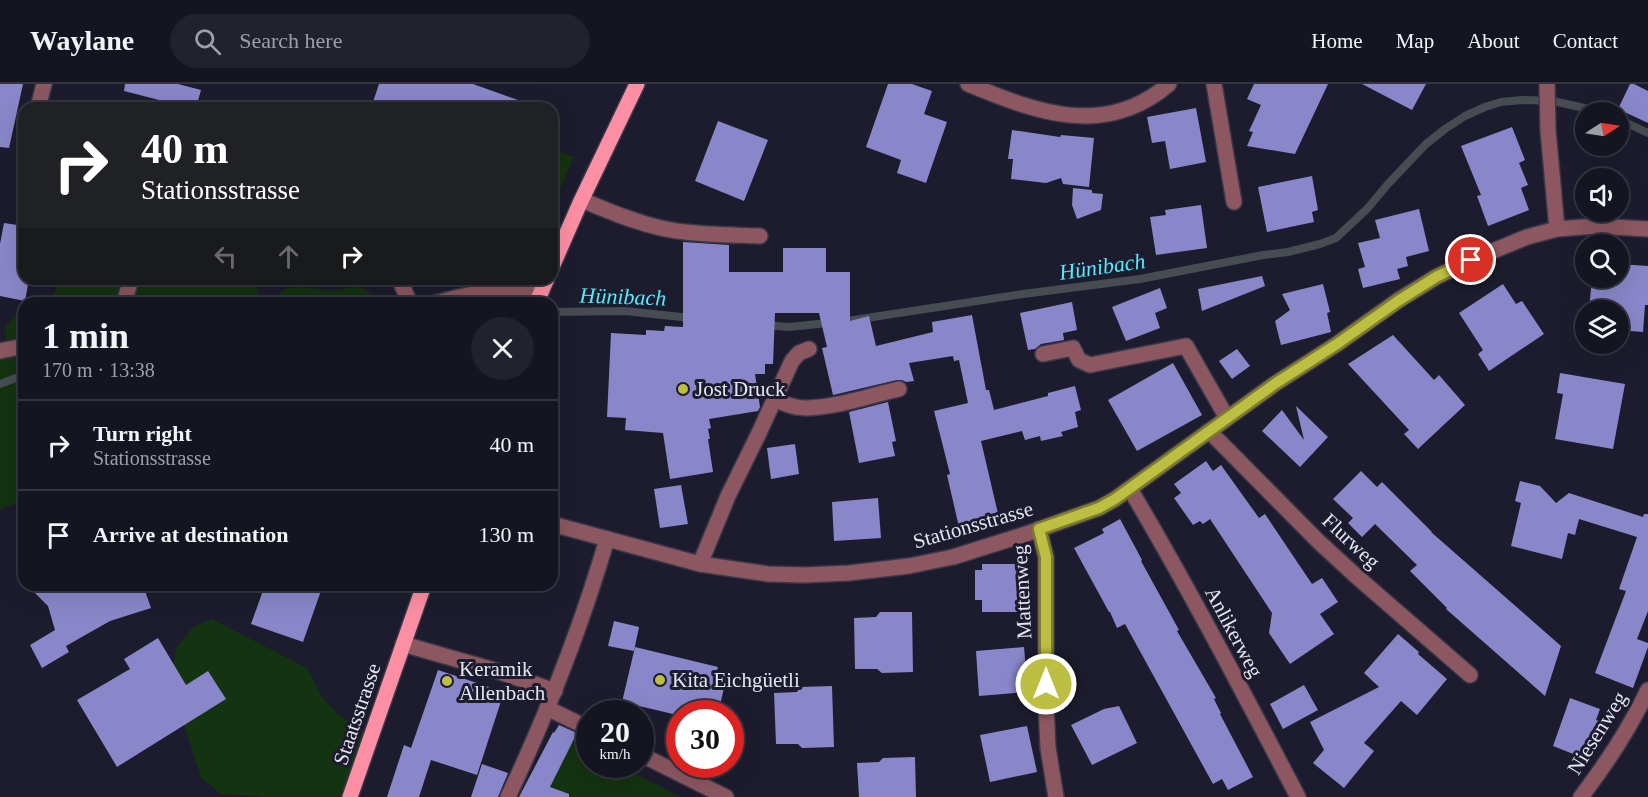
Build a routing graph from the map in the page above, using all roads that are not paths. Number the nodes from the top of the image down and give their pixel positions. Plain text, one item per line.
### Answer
1 (44, 84) edge
2 (637, 84) edge
3 (968, 84) edge
4 (1169, 84) edge
5 (1214, 84) edge
6 (1547, 86) edge
7 (40, 102) edge
8 (582, 200) junction
9 (1234, 202) dead end
10 (1557, 229) junction
11 (1648, 229) edge
12 (760, 236) dead end
13 (558, 254) edge
14 (540, 294) edge
15 (461, 297) edge
16 (18, 347) edge
17 (809, 349) dead end
18 (0, 351) edge
19 (1043, 354) dead end
20 (899, 389) dead end
21 (774, 399) junction
22 (1227, 418) junction
23 (1209, 431) junction
24 (1130, 489) junction
25 (558, 526) edge
26 (1039, 529) junction
27 (607, 539) junction
28 (700, 564) junction
29 (422, 591) edge
30 (403, 644) junction
31 (1470, 675) dead end
32 (1648, 690) edge
33 (555, 691) junction
34 (547, 708) junction
35 (576, 722) edge
36 (654, 761) edge
37 (350, 797) edge
38 (508, 797) edge
39 (726, 797) edge
40 (1056, 797) edge
41 (1298, 797) edge
42 (1581, 797) edge

1 - 7 street
2 - 8 main road
3 - 4 street
5 - 9 street
6 - 10 street
8 - 12 street
8 - 13 main road
10 - 11 street, Stationsstrasse
10 - 22 street, Stationsstrasse
14 - 15 street
16 - 18 street
17 - 21 street
19 - 22 street
20 - 21 street
21 - 28 street
22 - 23 street, Stationsstrasse
23 - 24 street, Stationsstrasse
23 - 31 street, Flurweg
24 - 26 street, Stationsstrasse
24 - 41 street, Anlikerweg
25 - 27 street, Stationsstrasse
26 - 28 street, Stationsstrasse
26 - 40 street, Mattenweg
27 - 28 street, Stationsstrasse
27 - 33 street
29 - 30 main road, Staatsstrasse
30 - 33 street, Staatsstrasse
30 - 37 main road, Staatsstrasse
32 - 42 street, Niesenweg
33 - 34 street
34 - 35 street
34 - 38 street
36 - 39 street

